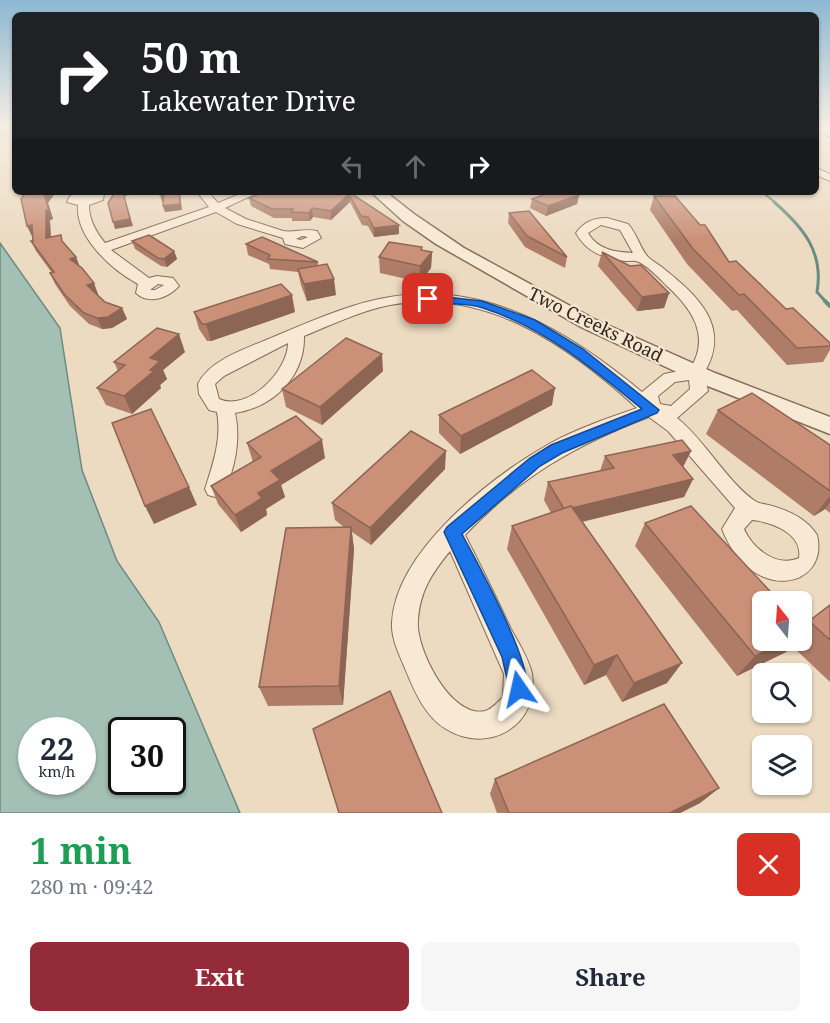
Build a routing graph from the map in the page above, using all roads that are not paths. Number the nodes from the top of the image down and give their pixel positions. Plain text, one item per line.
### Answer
1 (205, 195) edge
2 (247, 195) edge
3 (382, 195) edge
4 (84, 203) dead end
5 (219, 208) junction
6 (290, 236) dead end
7 (103, 248) junction
8 (642, 258) dead end
9 (147, 284) dead end
10 (296, 334) junction
11 (696, 373) junction
12 (225, 408) junction
13 (652, 410) junction
14 (830, 426) edge
15 (214, 489) edge
16 (751, 511) dead end
17 (453, 532) junction

1 - 5 street
2 - 5 street
3 - 11 street, Two Creeks Road
4 - 7 street
5 - 6 street
5 - 7 street
7 - 9 street
8 - 11 street
10 - 12 street
10 - 12 street
10 - 13 street
11 - 13 street
11 - 13 street
11 - 14 street, Two Creeks Road
12 - 15 street
13 - 16 street
13 - 17 street
17 - 17 street

